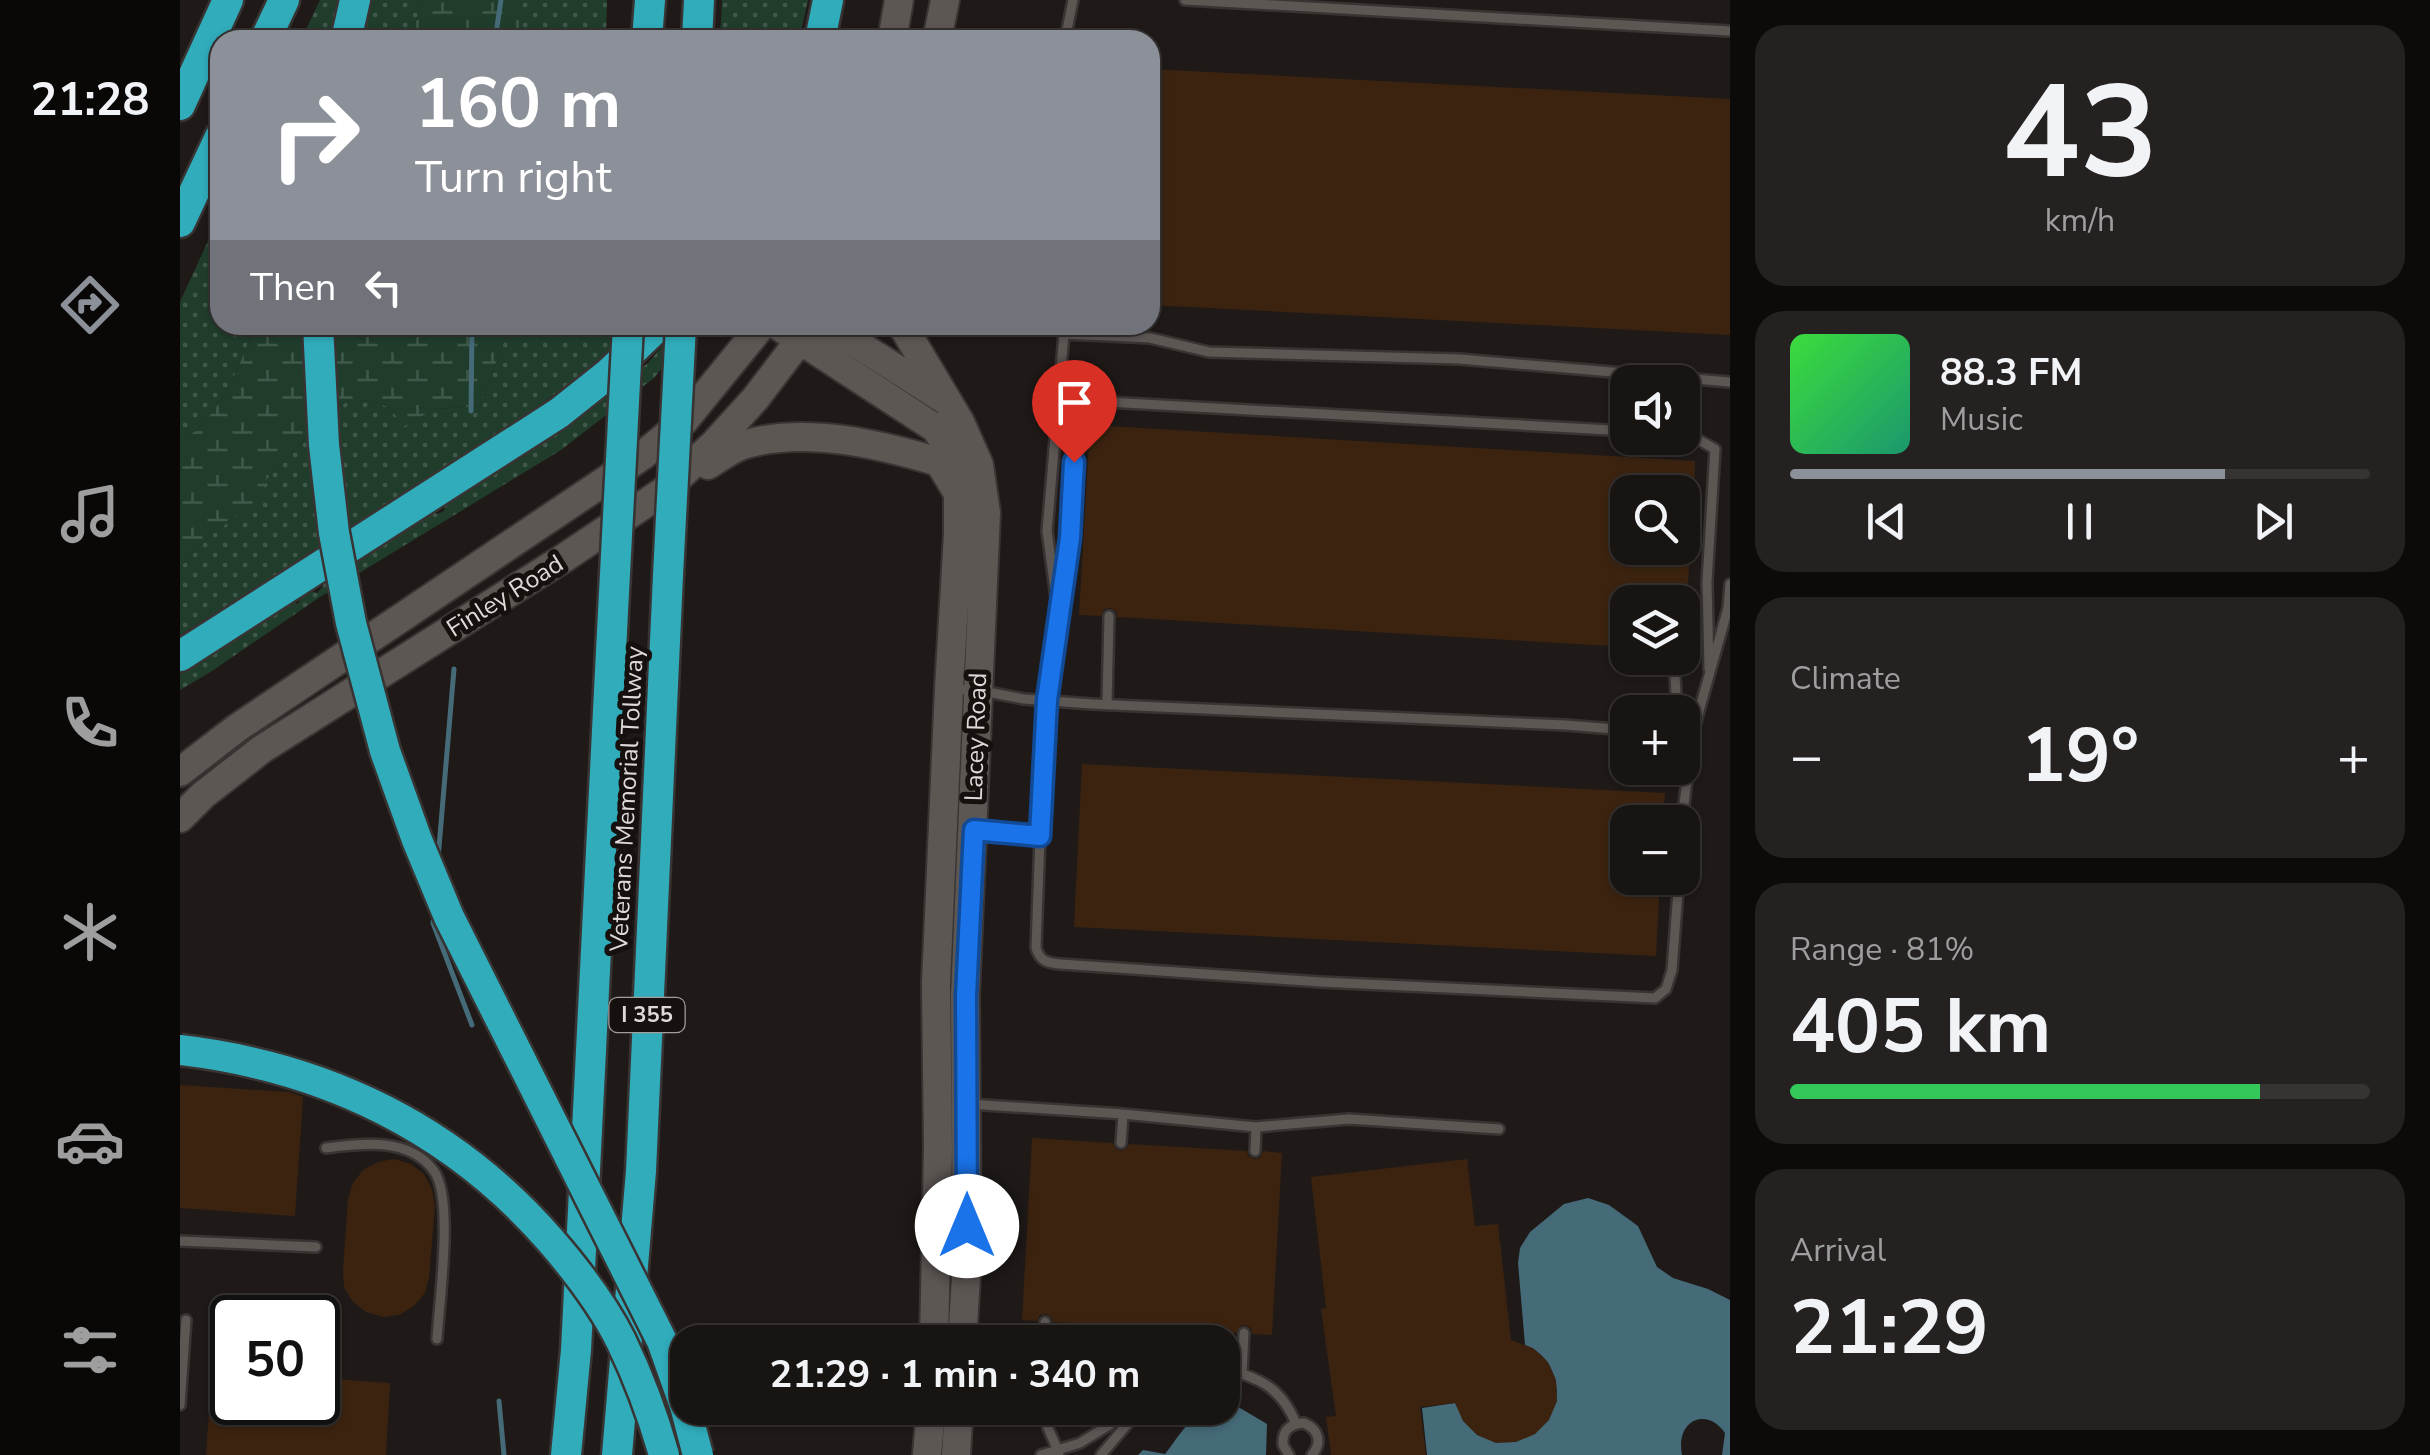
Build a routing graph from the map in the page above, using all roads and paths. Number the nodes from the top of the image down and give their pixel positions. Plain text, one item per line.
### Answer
1 (228, 0) edge
2 (284, 0) edge
3 (355, 0) edge
4 (630, 0) edge
5 (650, 0) edge
6 (699, 0) edge
7 (828, 0) edge
8 (899, 0) edge
9 (945, 0) edge
10 (1072, 0) edge
11 (1185, 0) edge
12 (214, 30) edge
13 (270, 30) edge
14 (348, 30) edge
15 (631, 30) edge
16 (648, 30) edge
17 (698, 30) edge
18 (822, 30) edge
19 (894, 30) edge
20 (939, 30) edge
21 (1067, 30) edge
22 (1730, 31) edge
23 (210, 39) edge
24 (180, 105) edge
25 (210, 158) edge
26 (180, 222) edge
27 (318, 335) edge
28 (627, 335) edge
29 (649, 335) edge
30 (680, 335) edge
31 (754, 335) edge
32 (793, 335) edge
33 (803, 335) edge
34 (843, 335) edge
35 (908, 335) edge
36 (1060, 335) edge
37 (1116, 335) edge
38 (1730, 382) edge
39 (947, 402) junction
40 (1610, 430) edge
41 (1700, 442) edge
42 (664, 491) junction
43 (959, 498) junction
44 (1730, 584) edge
45 (1059, 616) junction
46 (1109, 616) dead end
47 (180, 656) edge
48 (1710, 669) junction
49 (963, 690) junction
50 (1700, 699) edge
51 (1047, 700) junction
52 (1107, 704) junction
53 (1610, 729) edge
54 (180, 772) edge
55 (180, 818) edge
56 (944, 828) junction
57 (974, 830) junction
58 (1040, 836) junction
59 (1677, 895) edge
60 (180, 1050) edge
61 (966, 1104) junction
62 (936, 1105) junction
63 (1123, 1114) junction
64 (1256, 1126) junction
65 (1499, 1129) dead end
66 (1121, 1143) dead end
67 (326, 1148) dead end
68 (1255, 1151) dead end
69 (641, 1171) junction
70 (180, 1241) edge
71 (316, 1247) dead end
72 (186, 1320) dead end
73 (1045, 1322) dead end
74 (934, 1325) edge
75 (963, 1325) edge
76 (1045, 1325) edge
77 (1244, 1333) dead end
78 (437, 1339) dead end
79 (182, 1355) edge
80 (1242, 1372) joint
81 (180, 1406) edge
82 (1296, 1424) junction
83 (930, 1425) edge
84 (958, 1425) edge
85 (1048, 1425) edge
86 (1111, 1425) edge
87 (1126, 1425) edge
88 (1058, 1452) edge
89 (566, 1455) edge
90 (617, 1455) edge
91 (648, 1455) edge
92 (664, 1455) edge
93 (698, 1455) edge
94 (928, 1455) edge
95 (956, 1455) edge
96 (1041, 1455) edge
97 (1101, 1455) edge
98 (1289, 1455) edge
99 (1312, 1455) edge

1 - 12 highway
2 - 13 highway
3 - 14 highway
4 - 15 highway
5 - 16 highway
6 - 17 highway
7 - 18 highway
8 - 19 main road
9 - 20 main road
10 - 21 lane
11 - 22 lane
23 - 24 highway
25 - 26 highway
27 - 93 highway, bridge
28 - 89 highway, Veterans Memorial Tollway / I 355, bridge
29 - 47 highway
30 - 69 highway, Veterans Memorial Tollway / I 355, bridge
31 - 54 main road, Finley Road
32 - 42 main road, Finley Road
33 - 43 main road, Lacey Road
34 - 39 main road, Lacey Road
35 - 39 main road
36 - 45 lane
37 - 38 lane
39 - 49 main road, Lacey Road
40 - 45 lane
41 - 48 lane
42 - 43 main road
42 - 55 main road, Finley Road
43 - 49 main road, Lacey Road
44 - 48 lane
45 - 51 lane
46 - 52 lane
48 - 50 lane
49 - 51 lane
49 - 56 main road, Lacey Road
49 - 57 main road, Lacey Road
51 - 52 lane
51 - 58 lane
52 - 53 lane
56 - 57 lane
56 - 62 main road, Lacey Road
57 - 58 lane
57 - 61 main road, Lacey Road
58 - 59 lane
60 - 92 highway, bridge
61 - 62 lane
61 - 63 lane
61 - 75 main road, Lacey Road
62 - 74 main road, Lacey Road
63 - 64 lane
63 - 66 lane
64 - 65 lane
64 - 68 lane
67 - 78 lane
69 - 90 highway, Veterans Memorial Tollway / I 355
69 - 91 highway
70 - 71 lane
72 - 79 lane
73 - 76 lane
77 - 80 lane
79 - 81 lane
80 - 82 lane
82 - 98 lane
82 - 99 lane
83 - 94 main road
84 - 95 main road
85 - 88 lane
86 - 88 lane
87 - 97 lane
88 - 96 lane

